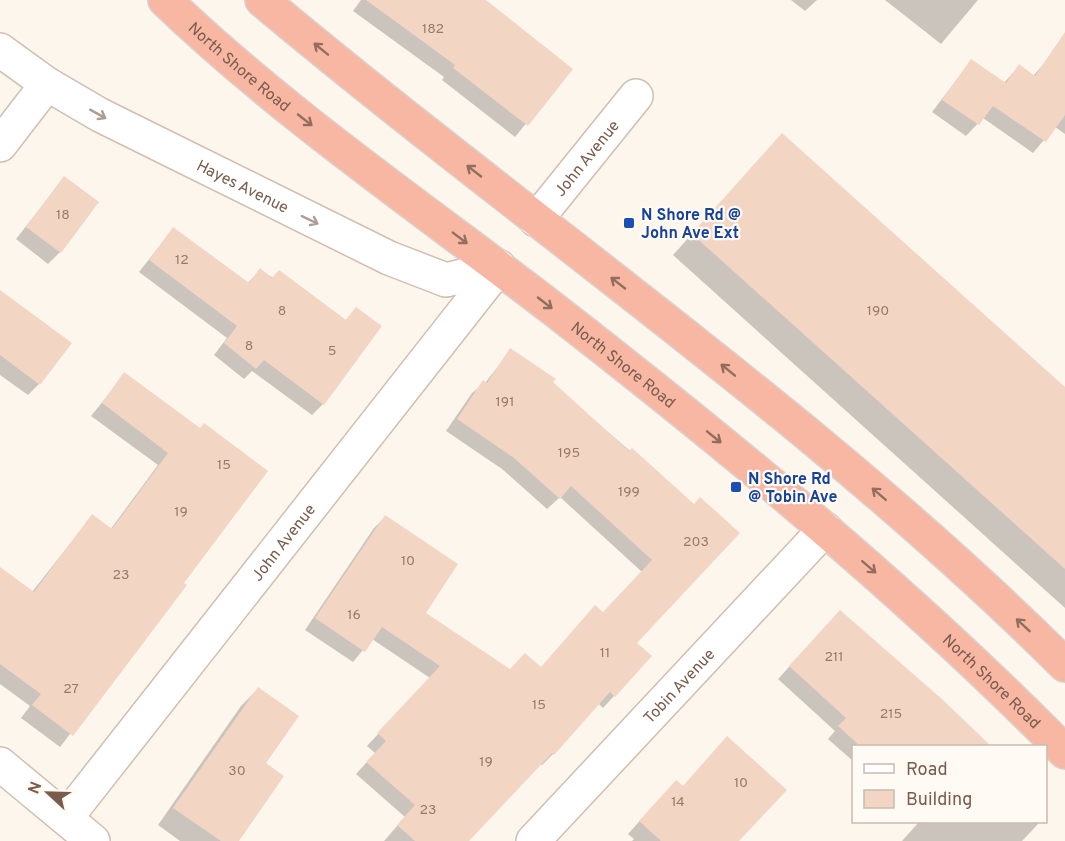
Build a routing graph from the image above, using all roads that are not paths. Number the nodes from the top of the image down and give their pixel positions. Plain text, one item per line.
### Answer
1 (165, 0) edge
2 (262, 0) edge
3 (0, 50) edge
4 (48, 84) junction
5 (636, 96) dead end
6 (0, 146) edge
7 (536, 220) junction
8 (499, 267) junction
9 (825, 529) junction
10 (1065, 666) edge
11 (1065, 752) edge
12 (0, 764) edge
13 (66, 818) junction
14 (93, 841) edge
15 (533, 841) edge

1 -> 8 highway, North Shore Road
7 -> 2 highway
3 - 4 street, Hayes Avenue
4 - 6 street
4 -> 8 street, Hayes Avenue
5 - 7 street, John Avenue
10 -> 7 highway
8 -> 9 highway, North Shore Road
8 - 13 street, John Avenue
9 -> 11 highway, North Shore Road
9 - 15 street, Tobin Avenue
12 - 13 street
13 - 14 street

